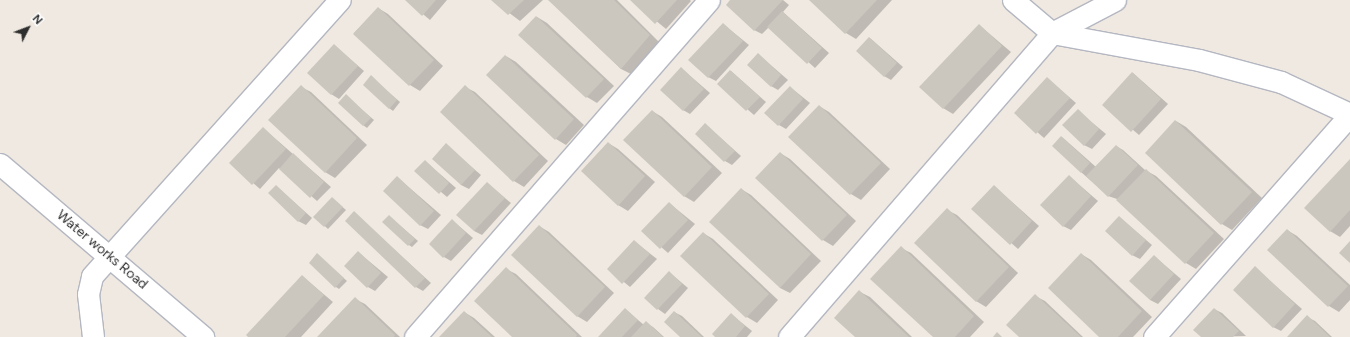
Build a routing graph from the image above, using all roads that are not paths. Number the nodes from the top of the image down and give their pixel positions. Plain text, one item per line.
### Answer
1 (340, 0) edge
2 (709, 0) edge
3 (1013, 0) edge
4 (1115, 0) edge
5 (1052, 33) junction
6 (1350, 114) edge
7 (0, 164) edge
8 (110, 256) junction
9 (93, 337) edge
10 (202, 337) edge
11 (415, 337) edge
12 (789, 337) edge
13 (1154, 337) edge

1 - 8 street
2 - 11 street
3 - 5 street
4 - 5 street
5 - 6 street
5 - 12 street
6 - 13 street
7 - 8 street, Water works Road
8 - 9 street
8 - 10 street, Water works Road

